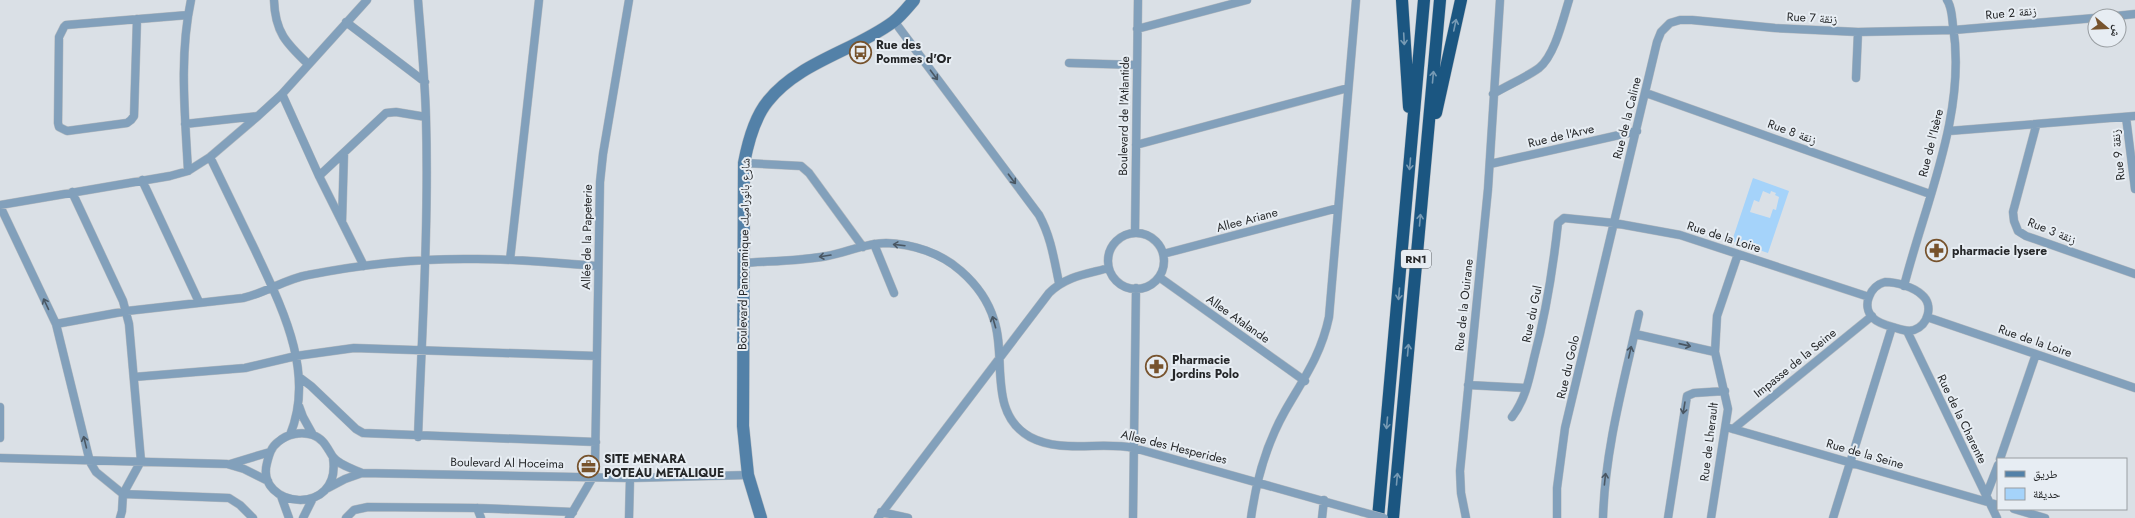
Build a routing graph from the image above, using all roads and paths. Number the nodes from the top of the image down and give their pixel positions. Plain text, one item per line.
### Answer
1 (192, 0) edge
2 (274, 0) edge
3 (367, 0) edge
4 (418, 0) edge
5 (539, 0) edge
6 (629, 0) edge
7 (914, 0) edge
8 (1138, 0) edge
9 (1247, 0) edge
10 (1356, 0) edge
11 (1402, 0) edge
12 (1424, 0) edge
13 (1440, 0) edge
14 (1461, 0) edge
15 (1500, 0) edge
16 (1569, 0) edge
17 (1949, 1) edge
18 (188, 15) junction
19 (137, 19) junction
20 (2087, 19) edge
21 (894, 21) junction
22 (346, 22) junction
23 (1670, 23) joint
24 (1137, 29) junction
25 (1954, 30) junction
26 (1858, 32) junction
27 (1069, 63) dead end
28 (308, 64) junction
29 (1137, 66) junction
30 (1856, 78) dead end
31 (425, 82) junction
32 (1348, 88) junction
33 (1646, 93) junction
34 (282, 94) junction
35 (1492, 94) junction
36 (258, 116) junction
37 (2135, 116) edge
38 (426, 117) junction
39 (2126, 118) junction
40 (185, 124) junction
41 (2036, 126) junction
42 (1637, 131) junction
43 (1949, 131) junction
44 (1136, 145) junction
45 (1411, 145) junction
46 (344, 153) junction
47 (210, 157) junction
48 (744, 163) junction
49 (1490, 164) junction
50 (188, 171) junction
51 (1424, 173) junction
52 (319, 176) junction
53 (142, 180) junction
54 (2135, 190) edge
55 (72, 192) junction
56 (1930, 194) junction
57 (0, 205) edge
58 (1338, 208) junction
59 (1567, 217) joint
60 (1614, 223) junction
61 (342, 225) junction
62 (1135, 233) junction
63 (874, 244) junction
64 (862, 247) junction
65 (1163, 254) junction
66 (1738, 254) junction
67 (426, 260) junction
68 (510, 260) junction
69 (743, 263) junction
70 (364, 266) junction
71 (598, 266) junction
72 (1109, 268) junction
73 (2135, 274) edge
74 (1158, 277) junction
75 (1059, 283) junction
76 (1904, 286) junction
77 (273, 288) junction
78 (1136, 288) junction
79 (894, 293) dead end
80 (1869, 297) junction
81 (199, 302) junction
82 (127, 311) junction
83 (1639, 314) dead end
84 (1872, 316) junction
85 (1927, 317) junction
86 (56, 324) junction
87 (1892, 327) junction
88 (1907, 331) junction
89 (1635, 334) junction
90 (421, 350) junction
91 (1714, 352) junction
92 (2036, 354) junction
93 (296, 356) junction
94 (597, 356) junction
95 (999, 360) junction
96 (299, 377) junction
97 (134, 378) junction
98 (1304, 381) junction
99 (1468, 385) junction
100 (1526, 388) junction
101 (2135, 388) edge
102 (1725, 392) junction
103 (298, 403) junction
104 (0, 408) edge
105 (1512, 417) dead end
106 (1729, 428) junction
107 (290, 435) junction
108 (313, 435) junction
109 (418, 436) junction
110 (0, 438) edge
111 (596, 442) junction
112 (1134, 448) junction
113 (270, 452) junction
114 (0, 458) edge
115 (333, 458) junction
116 (2000, 458) edge
117 (141, 461) junction
118 (90, 462) junction
119 (1850, 462) junction
120 (227, 464) junction
121 (1997, 469) edge
122 (362, 473) junction
123 (748, 475) junction
124 (593, 477) junction
125 (630, 478) junction
126 (268, 481) junction
127 (1258, 481) junction
128 (328, 488) junction
129 (123, 494) junction
130 (281, 496) junction
131 (1988, 499) junction
132 (312, 500) junction
133 (1324, 500) junction
134 (477, 508) junction
135 (2018, 510) edge
136 (1995, 513) edge
137 (571, 515) edge
138 (880, 515) edge
139 (120, 518) edge
140 (253, 518) edge
141 (289, 518) edge
142 (303, 518) edge
143 (346, 518) edge
144 (481, 518) edge
145 (629, 518) edge
146 (761, 518) edge
147 (908, 518) edge
148 (1133, 518) edge
149 (1251, 518) edge
150 (1322, 518) edge
151 (1378, 518) edge
152 (1384, 518) edge
153 (1393, 518) edge
154 (1466, 518) edge
155 (1557, 518) edge
156 (1603, 518) edge
157 (1668, 518) edge
158 (1711, 518) edge
159 (1833, 518) edge
160 (2046, 518) edge

1 - 18 street
2 - 28 street
3 - 22 street
4 - 31 street
5 - 68 street
6 - 71 street, Allée de la Papeterie
7 - 21 main road, Boulevard Panoramique شارع بانوراميك
8 - 24 street, Boulevard de l'Atlantide
9 - 24 street
10 - 32 street
11 -> 45 highway
12 - 45 highway, RN1
51 -> 13 highway, RN1
51 -> 14 highway
15 - 35 street, Rue de la Ouirane
16 - 35 street
17 - 25 street, Rue de l'Isère
18 - 19 street
18 - 40 street
19 - 19 street
20 - 25 street, Rue 2 زنقة
21 - 48 main road, Boulevard Panoramique شارع بانوراميك
21 -> 75 street
22 - 28 street
22 - 31 street
23 - 26 street, Rue 7 زنقة
23 - 33 street, Rue de la Caline
24 - 29 street, Boulevard de l'Atlantide
25 - 26 street, Rue 7 زنقة
25 - 43 street, Rue de l'Isère
26 - 30 street
27 - 29 street
28 - 34 street
29 - 44 street, Boulevard de l'Atlantide
31 - 38 street
32 - 44 street
32 - 58 street
33 - 42 street, Rue de la Caline
33 - 56 street, Rue 8 زنقة
34 - 36 street
34 - 52 street
35 - 49 street, Rue de la Ouirane
36 - 40 street
36 - 47 street
37 - 39 street
38 - 46 street
38 - 67 street
39 - 41 street
39 - 54 street, Rue 9 زنقة
40 - 50 street
41 - 43 street
41 - 73 street, Rue 3 زنقة
42 - 49 street, Rue de l'Arve
42 - 60 street, Rue de la Caline
43 - 56 street, Rue de l'Isère
44 - 62 street, Boulevard de l'Atlantide
45 -> 151 highway, RN1
46 - 52 street
46 - 61 street
47 - 50 street
47 - 77 street
48 - 64 street
48 - 69 main road, Boulevard Panoramique شارع بانوراميك
49 - 99 street, Rue de la Ouirane
50 - 53 street
153 -> 51 highway, RN1
52 - 61 street
53 - 55 street
53 - 81 street
55 - 57 street
55 - 82 street
56 - 76 street, Rue de l'Isère
86 -> 57 street
58 - 65 street, Allee Ariane
58 - 98 street
59 - 60 street, Rue de la Loire
59 - 100 street, Rue du Gul
60 - 66 street, Rue de la Loire
60 - 155 street, Rue du Golo
61 - 70 street
62 - 65 street
62 - 72 street
63 - 64 street, Allee des Hesperides
63 - 79 street
95 -> 63 street, Allee des Hesperides
64 -> 69 street, Allee des Hesperides
65 - 74 street
66 - 80 street, Rue de la Loire
66 - 91 street, Rue de Lherault
67 - 68 street
67 - 70 street
67 - 90 street
68 - 71 street
69 - 123 main road, Boulevard Panoramique شارع بانوراميك
70 - 77 street
71 - 94 street, Allée de la Papeterie
72 - 75 street
72 - 78 street
74 - 78 street
74 - 98 street, Allee Atalande
75 - 95 street
76 - 80 street
76 - 85 street
77 - 81 street
77 - 93 street
78 - 112 street
80 - 84 street
81 - 82 street
82 - 86 street
82 - 97 street
83 - 89 street
84 - 87 street
84 - 106 street, Impasse de la Seine
85 - 88 street
85 - 92 street, Rue de la Loire
118 -> 86 street
87 - 88 street
87 - 119 street
88 - 131 street, Rue de la Charente
89 -> 91 street
156 -> 89 street
90 - 93 street
90 - 94 street
90 - 109 street
91 - 102 street, Rue de Lherault
92 - 101 street, Rue de la Loire
92 - 116 street
93 - 96 street
93 - 97 street
94 - 111 street, Allée de la Papeterie
95 - 112 street, Allee des Hesperides
95 - 138 street
96 - 103 street
96 - 109 street
97 - 117 street
98 - 127 street
99 - 100 street
99 - 154 street, Rue de la Ouirane
100 - 105 street, Rue du Gul
102 - 106 street, Rue de Lherault
102 -> 157 street
103 - 107 street
103 - 108 street
104 - 110 street
106 - 119 street, Rue de la Seine
106 - 158 street, Rue de Lherault
107 - 108 street
107 - 113 street
108 - 115 street
109 - 111 street
111 - 124 street, Allée de la Papeterie
112 - 127 street, Allee des Hesperides
112 - 148 street
113 - 120 street
113 - 126 street
114 - 118 street
115 - 122 street, Boulevard Al Hoceima
115 - 128 street
117 - 118 street
117 - 120 street
117 - 129 street
118 - 129 street
119 - 131 street, Rue de la Seine
119 - 159 street
120 - 126 street
121 - 131 street
122 - 124 street, Boulevard Al Hoceima
122 - 128 street, Boulevard Al Hoceima
123 - 125 street, Boulevard Al Hoceima
123 - 146 main road, Boulevard Panoramique شارع بانوراميك
124 - 125 street, Boulevard Al Hoceima
124 - 137 street
125 - 145 street
126 - 130 street
127 - 133 street, Allee des Hesperides
127 - 149 street
128 - 132 street
129 - 139 street
129 - 140 street
130 - 132 street
130 - 141 street
131 - 136 street, Rue de la Seine
132 - 142 street
133 - 150 street
133 - 152 street, Allee des Hesperides, bridge
134 - 137 street
134 - 143 street
134 - 144 street
135 - 160 street
138 - 147 street

